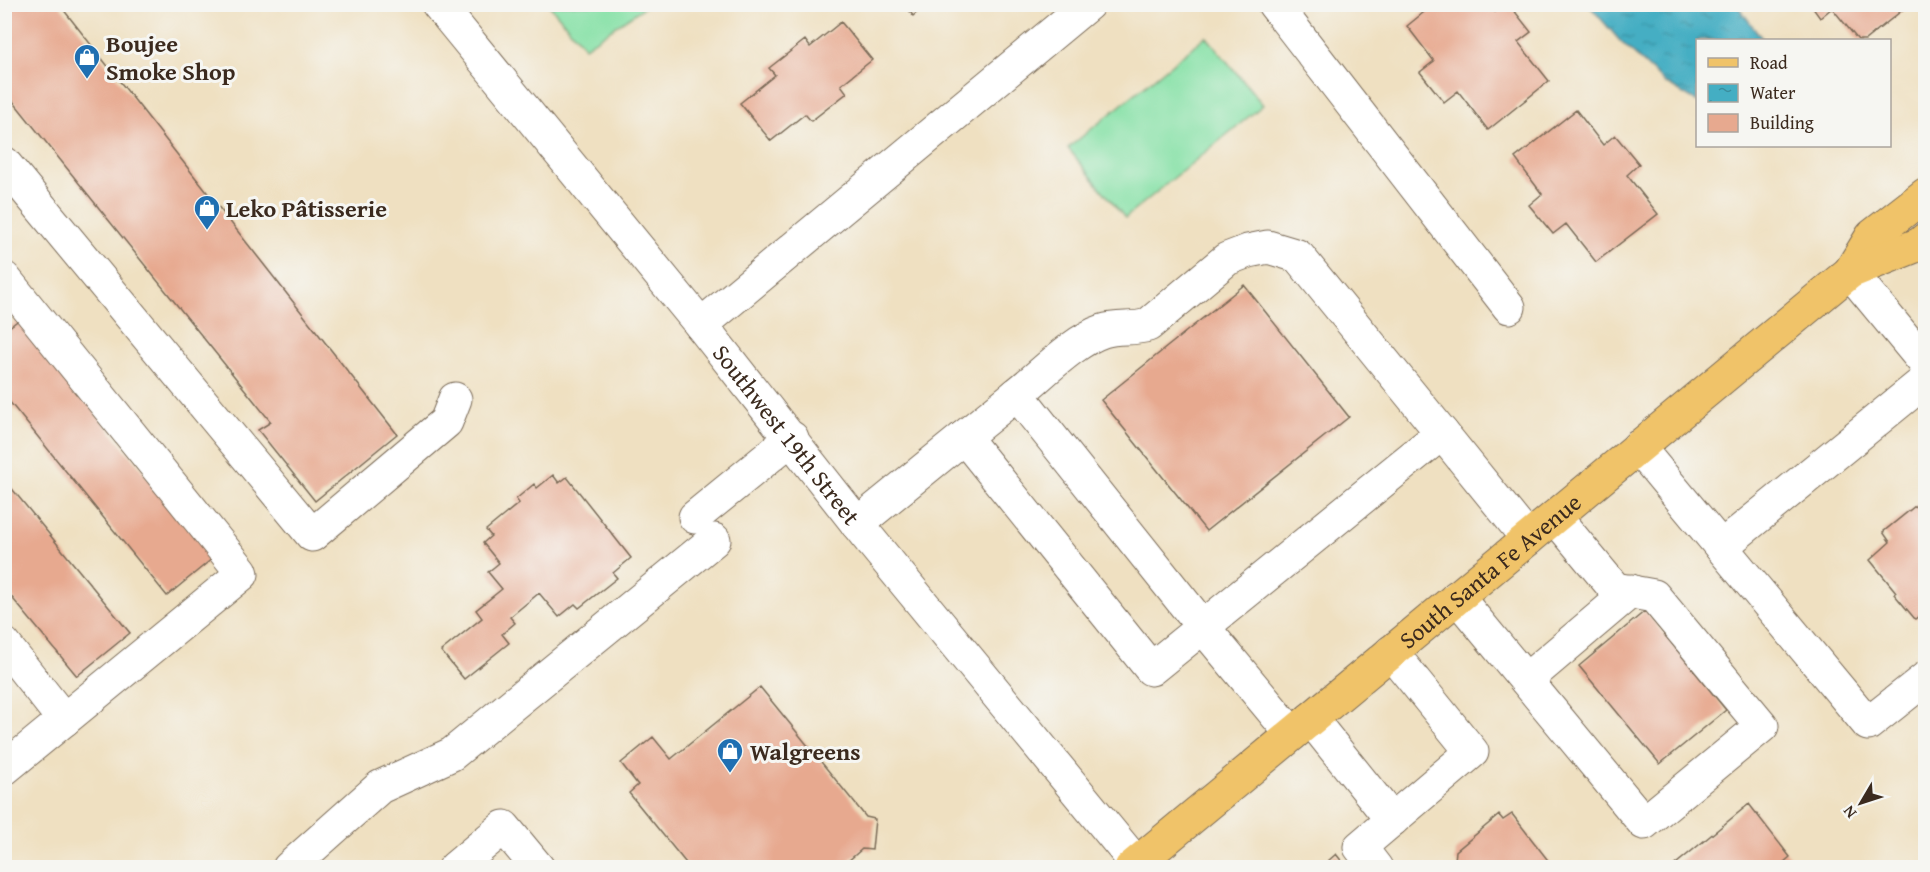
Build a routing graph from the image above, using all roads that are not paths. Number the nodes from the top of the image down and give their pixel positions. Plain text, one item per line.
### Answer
1 (438, 4) edge
2 (1088, 4) edge
3 (1274, 4) edge
4 (4, 163) edge
5 (1926, 194) edge
6 (1926, 239) edge
7 (1850, 272) junction
8 (10, 297) edge
9 (1509, 307) dead end
10 (701, 325) junction
11 (1926, 364) edge
12 (1926, 380) edge
13 (1017, 394) junction
14 (455, 399) dead end
15 (1442, 433) junction
16 (964, 437) junction
17 (792, 438) junction
18 (1638, 447) junction
19 (1555, 517) junction
20 (857, 524) junction
21 (1528, 539) junction
22 (1721, 547) junction
23 (1631, 591) junction
24 (1457, 597) junction
25 (1203, 627) junction
26 (4, 644) edge
27 (1391, 652) junction
28 (1926, 678) edge
29 (1526, 680) junction
30 (64, 720) junction
31 (1302, 727) junction
32 (4, 769) edge
33 (1392, 820) junction
34 (1136, 866) edge
35 (289, 867) edge
36 (455, 867) edge
37 (538, 867) edge
38 (1376, 867) edge

1 - 10 street, Southwest 19th Street
2 - 10 street
3 - 9 street
4 - 14 street
5 - 7 main road, South Santa Fe Avenue
6 - 7 main road, South Santa Fe Avenue
7 - 11 street
7 - 18 main road, South Santa Fe Avenue
8 - 30 street
10 - 17 street, Southwest 19th Street
12 - 22 street
13 - 15 street
13 - 16 street
13 - 25 street
15 - 21 street
15 - 25 street
16 - 20 street
16 - 25 street
17 - 20 street, Southwest 19th Street
17 - 35 street
18 - 19 main road, South Santa Fe Avenue
18 - 22 street
19 - 21 main road, South Santa Fe Avenue
19 - 23 street
20 - 34 street, Southwest 19th Street
21 - 24 main road, South Santa Fe Avenue
22 - 28 street
23 - 29 street
23 - 29 street
24 - 27 main road, South Santa Fe Avenue
24 - 29 street
25 - 31 street
26 - 30 street
27 - 31 main road, South Santa Fe Avenue
27 - 33 street
30 - 32 street
31 - 33 street
31 - 34 main road, South Santa Fe Avenue
33 - 38 street
36 - 37 street

